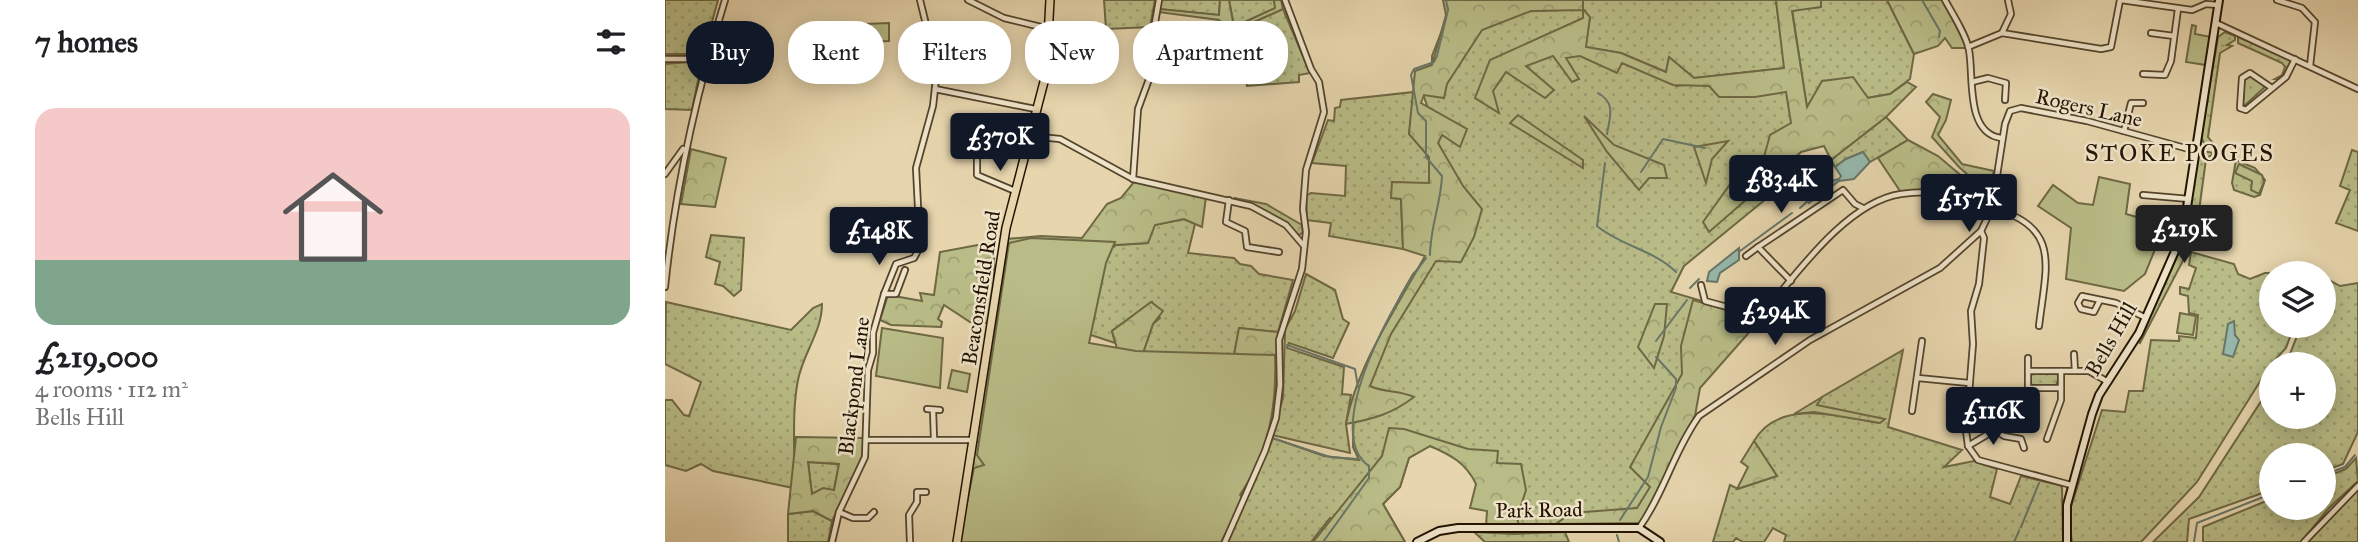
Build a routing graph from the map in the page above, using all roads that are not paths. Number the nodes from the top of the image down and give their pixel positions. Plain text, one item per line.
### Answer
1 (725, 0) edge
2 (920, 0) edge
3 (968, 0) edge
4 (1050, 0) edge
5 (1159, 0) edge
6 (1285, 0) edge
7 (1945, 0) edge
8 (2008, 0) edge
9 (2121, 0) edge
10 (2277, 0) edge
11 (2219, 2) edge
12 (2178, 9) junction
13 (718, 21) edge
14 (1050, 21) edge
15 (2216, 23) junction
16 (1025, 25) edge
17 (2002, 33) junction
18 (2151, 33) dead end
19 (2174, 36) junction
20 (1968, 47) junction
21 (665, 59) edge
22 (686, 59) edge
23 (2295, 59) junction
24 (2310, 65) junction
25 (2143, 74) dead end
26 (1972, 82) junction
27 (700, 84) edge
28 (1043, 84) edge
29 (2271, 88) junction
30 (935, 89) junction
31 (2358, 89) edge
32 (2005, 100) dead end
33 (2143, 103) dead end
34 (1035, 109) junction
35 (2125, 131) junction
36 (1029, 136) junction
37 (2001, 138) junction
38 (685, 146) junction
39 (2196, 151) junction
40 (977, 160) dead end
41 (665, 174) edge
42 (1133, 179) junction
43 (1015, 191) junction
44 (2143, 195) dead end
45 (1993, 197) junction
46 (2189, 198) junction
47 (1229, 200) junction
48 (1863, 208) junction
49 (1991, 208) junction
50 (880, 227) dead end
51 (1981, 231) junction
52 (920, 232) junction
53 (1304, 247) junction
54 (1758, 247) junction
55 (1276, 249) dead end
56 (1746, 256) dead end
57 (905, 270) dead end
58 (1791, 281) junction
59 (665, 287) edge
60 (1700, 290) dead end
61 (884, 294) junction
62 (2100, 300) junction
63 (2146, 318) junction
64 (2039, 326) dead end
65 (1922, 341) dead end
66 (2074, 354) dead end
67 (2028, 358) dead end
68 (2028, 371) junction
69 (2061, 371) junction
70 (2075, 371) junction
71 (1918, 378) junction
72 (2108, 382) junction
73 (1969, 383) junction
74 (2061, 387) junction
75 (2028, 388) junction
76 (2028, 396) dead end
77 (927, 409) dead end
78 (1912, 411) dead end
79 (934, 439) junction
80 (2047, 439) dead end
81 (866, 440) junction
82 (975, 440) junction
83 (1968, 446) junction
84 (2024, 448) dead end
85 (2071, 485) junction
86 (2358, 486) edge
87 (926, 492) dead end
88 (839, 512) junction
89 (874, 512) dead end
90 (1639, 528) junction
91 (832, 542) edge
92 (910, 542) edge
93 (957, 542) edge
94 (1225, 542) edge
95 (1417, 542) edge
96 (1660, 542) edge
97 (2067, 542) edge
98 (2304, 542) edge

1 - 13 street
2 - 30 street, Blackpond Lane
3 - 16 street
4 - 14 main road, Beaconsfield Road
5 - 42 street
6 - 53 street
7 - 20 street
8 - 17 street
9 - 12 street
9 - 17 street
10 - 24 street
11 - 12 street
11 - 15 main road, Bells Hill
12 - 19 street
15 - 23 street
15 - 39 main road, Bells Hill
17 - 20 street
18 - 19 street
19 - 25 street
20 - 26 street
21 - 22 street
23 - 24 street
23 - 29 street
24 - 31 street
26 - 32 street
26 - 37 street
27 - 38 street
28 - 34 main road, Beaconsfield Road
29 - 29 street
30 - 34 street
30 - 52 street, Blackpond Lane
33 - 35 street
34 - 36 main road, Beaconsfield Road
35 - 37 street, Rogers Lane
35 - 39 street, Rogers Lane
36 - 42 street
36 - 43 main road, Beaconsfield Road
37 - 45 street, Rogers Lane
38 - 41 street
38 - 59 street
39 - 46 main road, Bells Hill
40 - 43 street
42 - 47 street
43 - 82 main road, Beaconsfield Road
44 - 46 street
45 - 48 street
45 - 49 street, Rogers Lane
46 - 63 main road, Bells Hill
47 - 53 street
47 - 55 street
48 - 54 street
48 - 58 street
49 - 51 street, Rogers Lane
49 - 64 street
50 - 52 street
51 - 73 street, Rogers Lane
51 - 90 street
52 - 61 street, Blackpond Lane
53 - 94 street
54 - 56 street
54 - 58 street
57 - 61 street
58 - 60 street
61 - 81 street, Blackpond Lane
62 - 62 street
62 - 63 street
63 - 72 main road, Bells Hill
65 - 71 street
66 - 70 street
67 - 68 street
68 - 69 street
68 - 75 street
69 - 70 street
69 - 74 street
70 - 72 street
71 - 73 street
71 - 78 street
72 - 85 main road, Bells Hill
73 - 83 street, Rogers Lane
74 - 75 street
74 - 80 street
75 - 76 street
77 - 79 street
79 - 81 street
79 - 82 street
81 - 88 street, Blackpond Lane
82 - 93 main road, Beaconsfield Road
83 - 84 street
83 - 85 street
85 - 97 main road, Bells Hill
86 - 98 street
87 - 92 street
88 - 89 street
88 - 91 street, Blackpond Lane
90 - 95 main road, Park Road
90 - 96 main road

